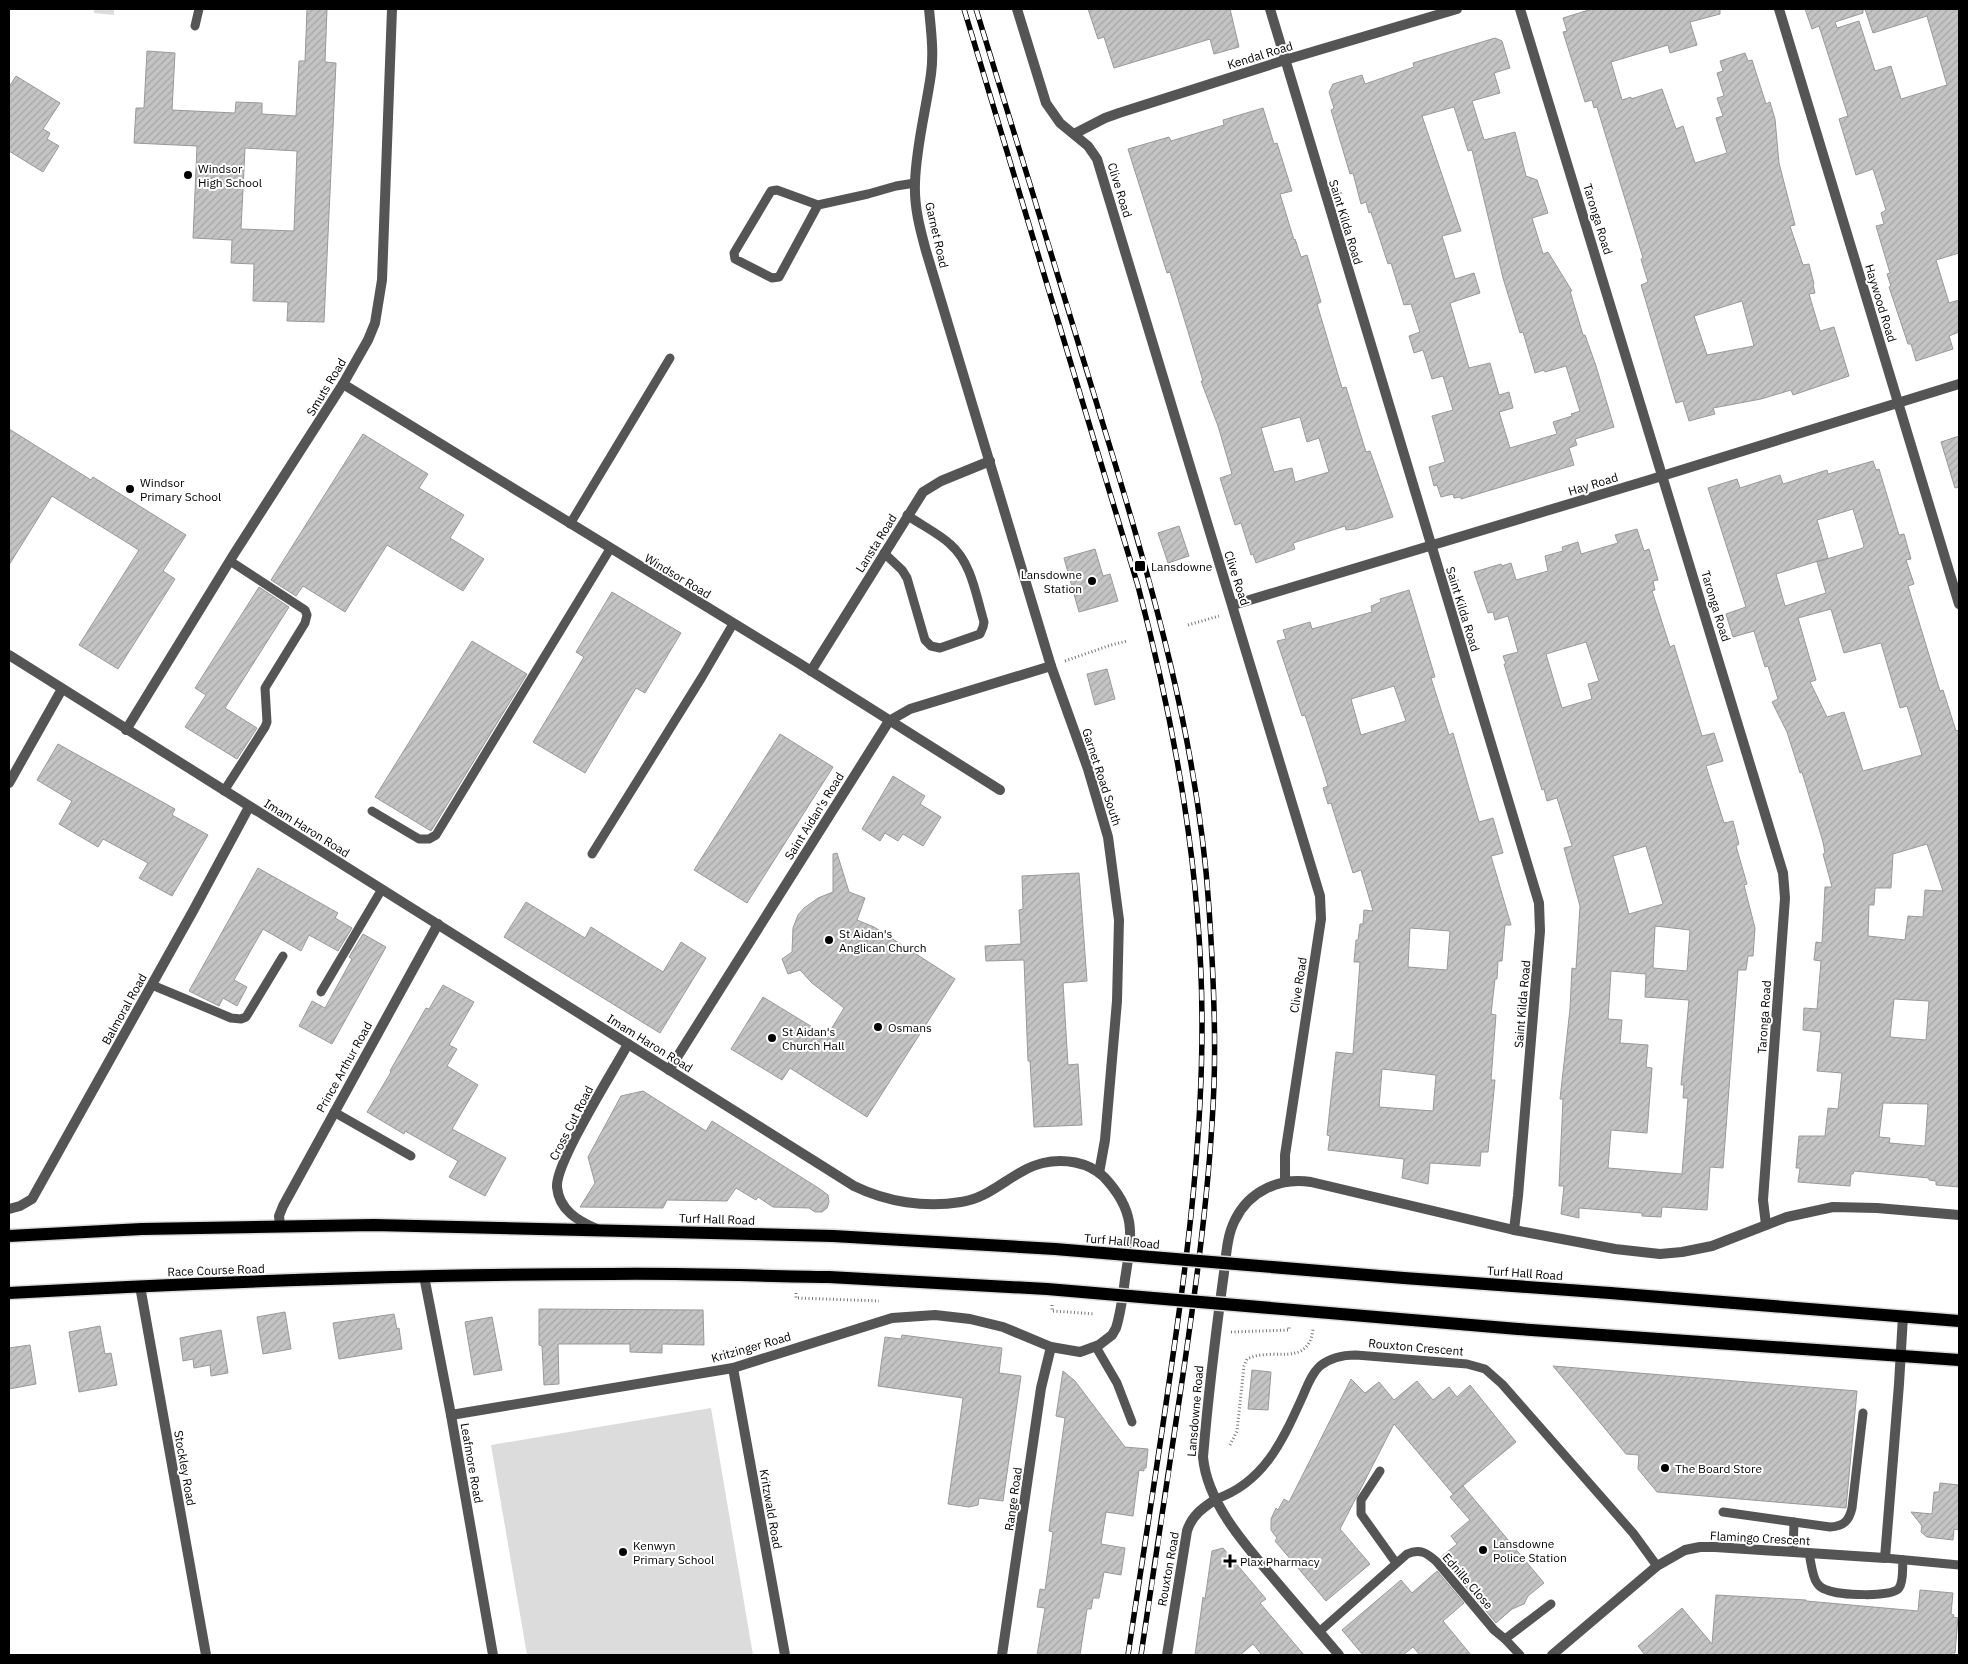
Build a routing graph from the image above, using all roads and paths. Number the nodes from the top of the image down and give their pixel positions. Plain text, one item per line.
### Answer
1 (199, 9) edge
2 (392, 9) edge
3 (929, 9) edge
4 (1017, 9) edge
5 (1270, 9) edge
6 (1457, 9) edge
7 (1520, 9) edge
8 (1779, 9) edge
9 (195, 26) dead end
10 (1285, 60) junction
11 (1074, 134) junction
12 (915, 183) junction
13 (818, 205) junction
14 (670, 358) dead end
15 (343, 384) junction
16 (1959, 384) edge
17 (1898, 403) junction
18 (990, 461) junction
19 (1663, 476) junction
20 (908, 516) junction
21 (570, 524) junction
22 (1430, 545) junction
23 (610, 549) junction
24 (884, 553) junction
25 (230, 562) junction
26 (1959, 604) edge
27 (1233, 605) junction
28 (1221, 615) dead end
29 (733, 624) junction
30 (1188, 624) dead end
31 (1127, 641) dead end
32 (9, 655) edge
33 (1051, 666) junction
34 (811, 671) junction
35 (62, 689) junction
36 (889, 721) junction
37 (126, 730) junction
38 (9, 783) edge
39 (1000, 790) dead end
40 (224, 791) junction
41 (249, 807) junction
42 (372, 811) dead end
43 (592, 854) dead end
44 (382, 889) junction
45 (438, 924) junction
46 (283, 956) dead end
47 (152, 984) junction
48 (321, 992) dead end
49 (628, 1044) junction
50 (669, 1070) junction
51 (334, 1112) junction
52 (410, 1156) dead end
53 (1099, 1173) junction
54 (1285, 1182) junction
55 (9, 1209) edge
56 (1959, 1215) edge
57 (280, 1226) junction
58 (1766, 1226) junction
59 (598, 1229) junction
60 (1514, 1230) junction
61 (9, 1236) edge
62 (424, 1276) junction
63 (140, 1286) junction
64 (796, 1288) dead end
65 (9, 1293) edge
66 (879, 1301) dead end
67 (1052, 1301) dead end
68 (1095, 1314) dead end
69 (1903, 1316) junction
70 (1289, 1321) dead end
71 (1959, 1321) edge
72 (1313, 1323) dead end
73 (1231, 1332) dead end
74 (1052, 1347) junction
75 (1096, 1347) junction
76 (1901, 1355) junction
77 (1959, 1360) edge
78 (733, 1368) junction
79 (1863, 1413) dead end
80 (451, 1415) junction
81 (1132, 1422) dead end
82 (1230, 1445) dead end
83 (1380, 1471) dead end
84 (1216, 1499) junction
85 (1723, 1512) dead end
86 (1794, 1522) junction
87 (1793, 1552) junction
88 (1808, 1553) junction
89 (1884, 1558) junction
90 (1903, 1560) junction
91 (1396, 1563) junction
92 (1959, 1565) edge
93 (1657, 1566) junction
94 (1550, 1604) dead end
95 (1319, 1632) junction
96 (1504, 1639) junction
97 (206, 1655) edge
98 (493, 1655) edge
99 (784, 1655) edge
100 (1002, 1655) edge
101 (1167, 1655) edge
102 (1339, 1655) edge
103 (1520, 1655) edge
104 (1552, 1655) edge

1 - 9 lane
2 - 15 street, Smuts Road
3 - 12 street, Garnet Road
4 - 11 street, Clive Road
5 - 10 street, Saint Kilda Road
6 - 10 street, Kendal Road
7 - 19 street, Taronga Road
8 - 17 street, Haywood Road
10 - 11 street, Kendal Road
10 - 22 street, Saint Kilda Road
11 - 27 street, Clive Road
12 - 13 lane
12 - 18 street, Garnet Road
13 - 13 lane
14 - 21 lane
15 - 21 street, Windsor Road
15 - 25 street, Smuts Road
16 - 17 street, Hay Road
17 - 19 street, Hay Road
17 - 26 street, Haywood Road
18 - 20 street, Lansta Road
18 - 33 street, Garnet Road South
19 - 22 street, Hay Road
19 - 58 street, Taronga Road
20 - 24 street, Lansta Road
20 - 24 lane
21 - 23 street, Windsor Road
22 - 27 street, Hay Road
22 - 60 street, Saint Kilda Road
23 - 29 street, Windsor Road
23 - 42 lane
24 - 34 street, Lansta Road
25 - 37 street, Smuts Road
25 - 40 lane
27 - 54 street, Clive Road
28 - 30 path
29 - 34 street, Windsor Road
29 - 43 lane
31 - 33 path
32 - 35 street, Imam Haron Road
33 - 36 street, Saint Aidan's Road
33 - 53 street, Garnet Road South
34 - 36 street, Windsor Road
35 - 37 street, Imam Haron Road
35 - 38 street
36 - 39 street, Windsor Road
36 - 50 street, Saint Aidan's Road
37 - 40 street, Imam Haron Road
40 - 41 street, Imam Haron Road
41 - 44 street, Imam Haron Road
41 - 47 street, Balmoral Road
44 - 45 street, Imam Haron Road
44 - 48 lane
45 - 49 street, Imam Haron Road
45 - 51 street, Prince Arthur Road
46 - 47 lane
47 - 55 street, Balmoral Road
49 - 50 street, Imam Haron Road
49 - 59 street, Cross Cut Road
50 - 53 street, Imam Haron Road
51 - 52 lane
51 - 57 street, Prince Arthur Road
53 - 75 street, Imam Haron Road
54 - 60 street
54 - 84 street, Lansdowne Road
56 - 58 street
57 - 59 main road, Turf Hall Road
57 - 61 main road
58 - 60 street
59 - 69 main road, Turf Hall Road, bridge
62 - 63 main road, Race Course Road
62 - 76 main road, bridge
62 - 80 street, Leafmore Road
63 - 65 main road, Race Course Road
63 - 97 street, Stockley Road
64 - 66 path
67 - 68 path
69 - 71 main road, Turf Hall Road
69 - 76 street
70 - 73 path
72 - 82 path
74 - 75 street
74 - 78 street, Kritzinger Road
74 - 100 street, Range Road
75 - 81 lane
76 - 77 main road
76 - 89 street
78 - 80 street, Kritzinger Road
78 - 99 street, Kritzwald Road
79 - 86 lane
80 - 98 street, Leafmore Road
83 - 91 lane
84 - 93 lane, Rouxton Crescent
84 - 95 street, Lansdowne Road
84 - 101 street, Rouxton Road
85 - 86 lane
86 - 87 lane
87 - 88 street, Flamingo Crescent
87 - 93 street, Flamingo Crescent
88 - 89 street, Flamingo Crescent
88 - 90 lane
89 - 90 lane, Flamingo Crescent
90 - 92 lane, Flamingo Crescent
91 - 95 lane, Ednille Close
91 - 96 lane, Ednille Close
93 - 104 street, Flamingo Crescent
94 - 96 lane
95 - 102 street, Lansdowne Road
96 - 103 lane, Ednille Close

